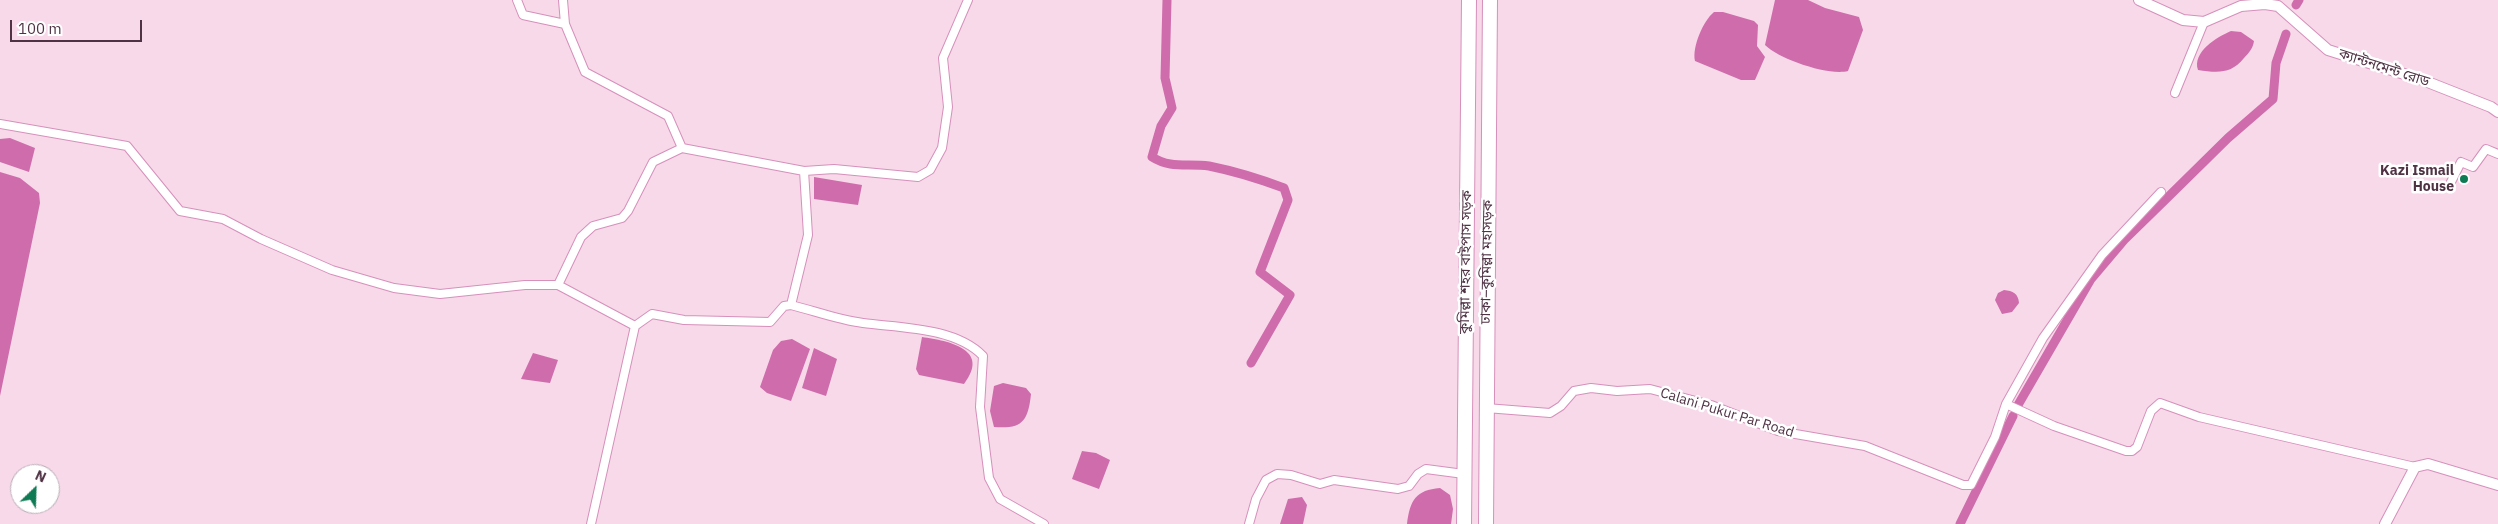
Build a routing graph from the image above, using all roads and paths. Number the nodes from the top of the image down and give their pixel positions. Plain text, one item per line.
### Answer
1 (517, 0) edge
2 (563, 0) edge
3 (968, 0) edge
4 (1469, 0) edge
5 (1490, 0) edge
6 (2139, 0) edge
7 (2242, 3) edge
8 (2280, 3) edge
9 (2204, 22) junction
10 (565, 24) junction
11 (2175, 93) dead end
12 (2498, 112) edge
13 (0, 124) edge
14 (682, 148) junction
15 (2498, 154) edge
16 (804, 171) junction
17 (2449, 186) dead end
18 (2161, 192) dead end
19 (558, 286) junction
20 (791, 305) junction
21 (635, 326) junction
22 (2006, 404) junction
23 (1486, 408) junction
24 (2415, 467) junction
25 (1464, 474) junction
26 (2498, 485) edge
27 (591, 524) edge
28 (1044, 524) edge
29 (1249, 524) edge
30 (1464, 524) edge
31 (1486, 524) edge
32 (2385, 524) edge

1 - 10 street
2 - 10 street
3 - 16 street
4 - 25 highway, কুমিল্লা শহর বাইপাস সড়ক
5 - 23 highway, ঢাকা–কুমিল্লা মহাসড়ক
6 - 9 main road
7 - 8 main road, ক্যান্টনমেন্ট রোড
7 - 9 main road, ক্যান্টনমেন্ট রোড
8 - 12 main road, ক্যান্টনমেন্ট রোড
9 - 11 street
10 - 14 street
13 - 19 street
14 - 16 street
14 - 19 street
15 - 17 street
16 - 20 street
18 - 22 street
19 - 21 street
20 - 21 street
20 - 28 street
21 - 27 street
22 - 23 street, Calani Pukur Par Road
22 - 24 street
23 - 31 highway, ঢাকা–কুমিল্লা মহাসড়ক
24 - 26 main road
24 - 32 main road
25 - 29 street
25 - 30 highway, কুমিল্লা শহর বাইপাস সড়ক

